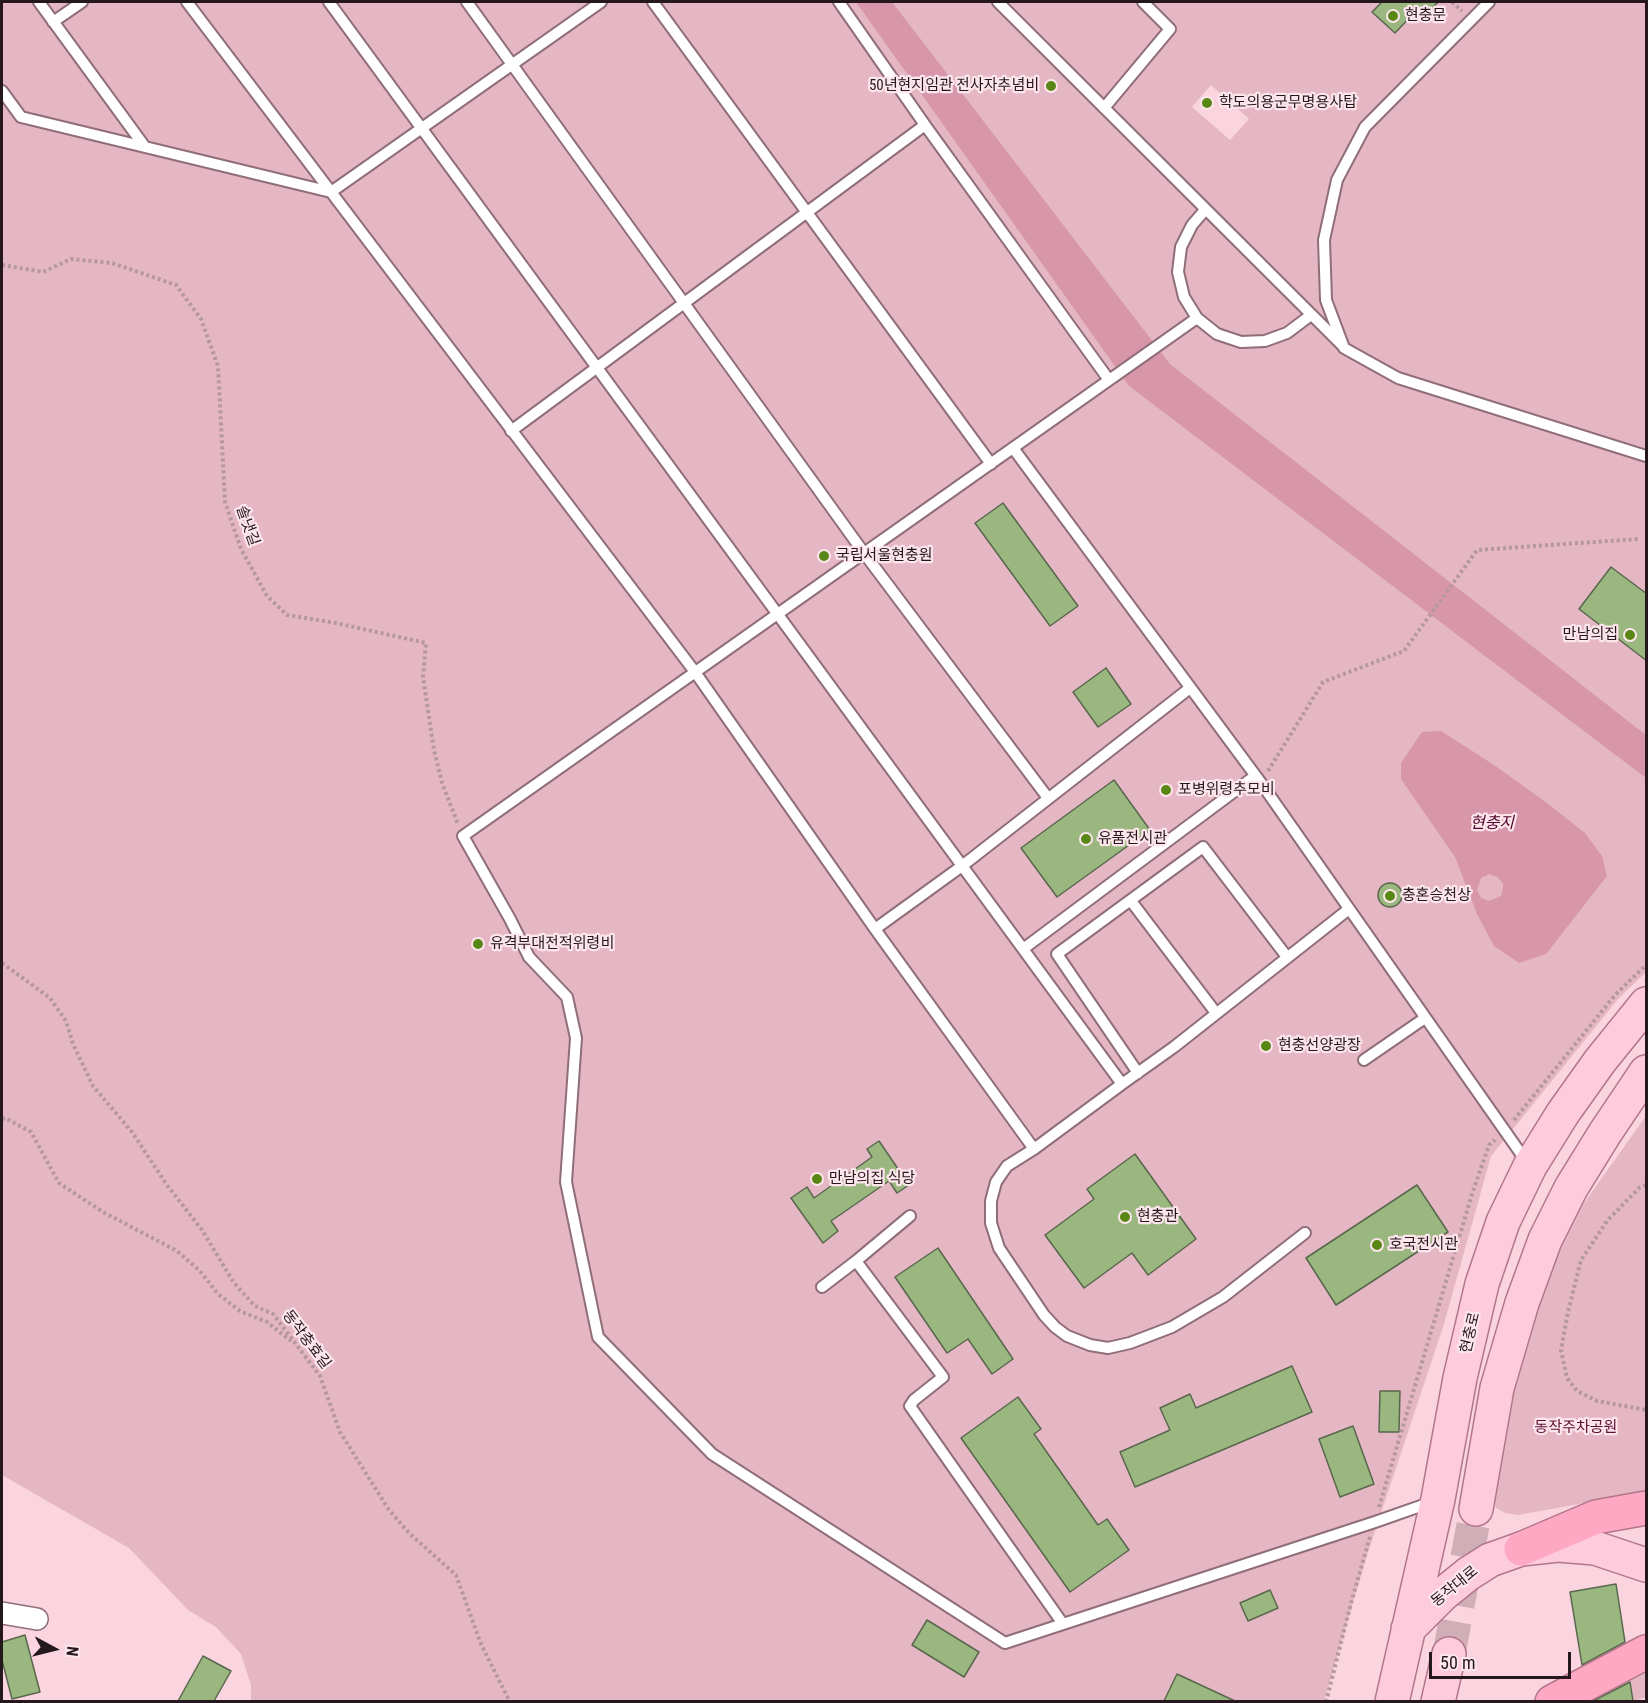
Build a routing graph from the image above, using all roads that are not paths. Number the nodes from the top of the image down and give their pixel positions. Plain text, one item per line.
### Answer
1 (39, 2) edge
2 (82, 2) edge
3 (187, 2) edge
4 (329, 2) edge
5 (467, 2) edge
6 (601, 2) edge
7 (653, 2) edge
8 (839, 2) edge
9 (998, 2) edge
10 (1143, 2) edge
11 (1489, 2) edge
12 (53, 22) junction
13 (512, 64) junction
14 (2, 91) edge
15 (1104, 108) junction
16 (925, 125) junction
17 (421, 128) junction
18 (146, 147) junction
19 (331, 192) junction
20 (1205, 210) junction
21 (806, 212) junction
22 (684, 303) junction
23 (1311, 315) junction
24 (1197, 318) junction
25 (1344, 348) junction
26 (596, 368) junction
27 (1109, 380) junction
28 (511, 431) junction
29 (1013, 448) junction
30 (1647, 456) edge
31 (991, 464) junction
32 (864, 553) junction
33 (777, 614) junction
34 (695, 672) junction
35 (1190, 688) junction
36 (1258, 779) junction
37 (1048, 798) junction
38 (962, 866) junction
39 (1131, 901) junction
40 (1349, 909) junction
41 (875, 929) junction
42 (1023, 949) junction
43 (1287, 957) junction
44 (1647, 1004) edge
45 (1216, 1013) junction
46 (1425, 1018) junction
47 (1364, 1060) dead end
48 (1647, 1072) edge
49 (1138, 1073) junction
50 (1122, 1084) junction
51 (1034, 1149) junction
52 (1530, 1166) junction
53 (910, 1216) dead end
54 (1305, 1233) dead end
55 (856, 1261) junction
56 (822, 1287) dead end
57 (1438, 1499) junction
58 (1647, 1508) edge
59 (1476, 1509) tunnel mouth
60 (1521, 1549) junction
61 (1647, 1565) edge
62 (2, 1613) edge
63 (38, 1619) dead end
64 (1063, 1624) junction
65 (1408, 1629) junction
66 (1647, 1652) edge
67 (1449, 1654) tunnel mouth
68 (1392, 1701) edge
69 (1438, 1701) edge
70 (1552, 1701) edge

1 - 12 lane
2 - 12 lane
3 - 19 lane
4 - 17 lane
5 - 13 lane
6 - 13 lane
7 - 21 lane
8 - 16 lane
9 - 15 lane
10 - 15 lane
11 - 25 lane
12 - 18 lane
13 - 17 lane
13 - 22 lane
14 - 18 lane
15 - 20 lane
16 - 21 lane
16 - 27 lane
17 - 19 lane
17 - 26 lane
18 - 19 lane
19 - 28 lane
20 - 23 lane
20 - 24 lane
21 - 22 lane
21 - 31 lane
22 - 26 lane
22 - 32 lane
23 - 24 lane
23 - 25 lane
24 - 27 lane
25 - 30 lane
26 - 28 lane
26 - 33 lane
27 - 29 lane
28 - 34 lane
29 - 31 lane
29 - 35 lane
31 - 32 lane
32 - 33 lane
32 - 37 lane
33 - 34 lane
33 - 38 lane
34 - 41 lane
34 - 64 lane
35 - 36 lane
35 - 37 lane
36 - 40 lane
36 - 42 lane
37 - 38 lane
38 - 41 lane
38 - 42 lane
39 - 43 lane
39 - 45 lane
39 - 49 lane
40 - 43 lane
40 - 46 lane
41 - 51 lane
42 - 50 lane
43 - 45 lane
44 - 52 main road, 현충로
45 - 49 lane
46 - 47 lane
46 - 52 lane
48 - 59 main road
49 - 50 lane
50 - 51 lane
51 - 54 lane
52 - 57 main road, 현충로
53 - 55 lane
55 - 56 lane
55 - 64 lane
57 - 64 lane
57 - 65 main road, 현충로
58 - 60 highway
60 - 61 main road, 동작대로
60 - 65 main road, 동작대로
62 - 63 street
65 - 68 main road, 현충로
66 - 70 highway
67 - 69 main road

